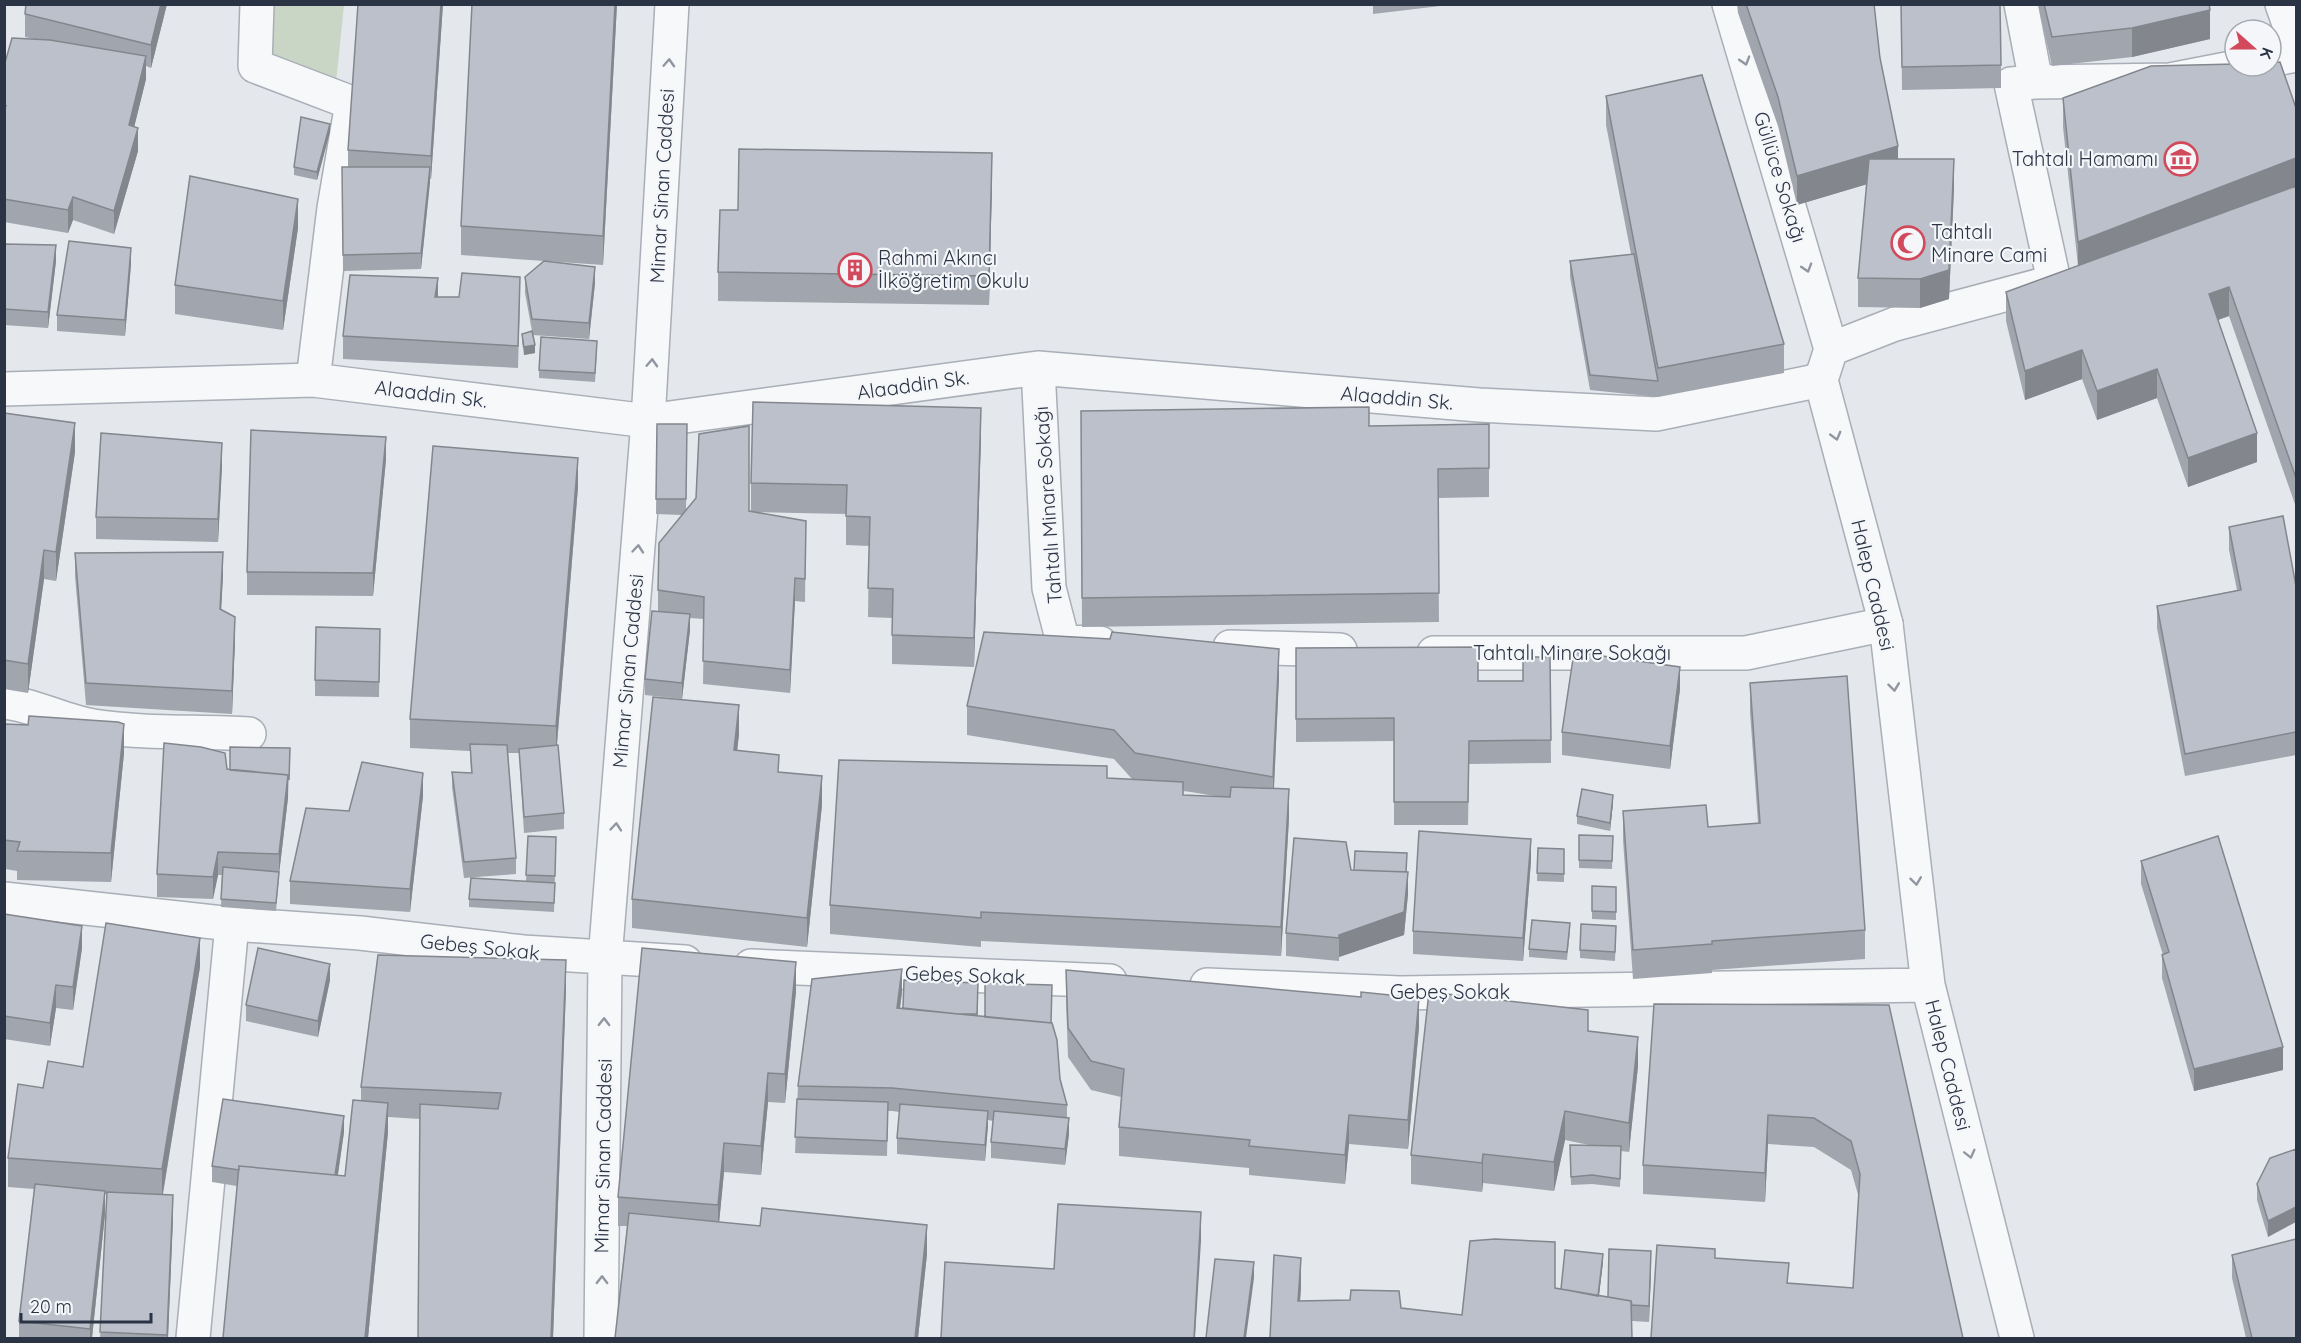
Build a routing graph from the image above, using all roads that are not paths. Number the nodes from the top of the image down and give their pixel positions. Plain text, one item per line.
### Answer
1 (257, 4) edge
2 (672, 4) edge
3 (1729, 4) edge
4 (2021, 4) edge
5 (2282, 4) edge
6 (2296, 44) edge
7 (354, 70) edge
8 (2223, 70) edge
9 (2036, 82) junction
10 (352, 103) junction
11 (2087, 271) edge
12 (2054, 282) junction
13 (1831, 349) junction
14 (1038, 368) junction
15 (313, 380) junction
16 (1821, 380) junction
17 (4, 389) edge
18 (648, 421) junction
19 (1886, 624) junction
20 (1133, 644) edge
21 (1204, 646) edge
22 (1369, 651) edge
23 (1404, 652) edge
24 (4, 702) edge
25 (249, 734) dead end
26 (4, 899) edge
27 (232, 924) junction
28 (605, 959) junction
29 (1142, 982) edge
30 (1177, 984) edge
31 (1928, 985) junction
32 (193, 1338) edge
33 (601, 1338) edge
34 (2017, 1338) edge

1 - 10 street
18 -> 2 street, Mimar Sinan Caddesi
3 -> 13 street, Güllüce Sokağı
4 - 9 street
5 - 6 street
7 - 10 street
8 - 9 street
9 - 12 street
10 - 15 street
11 - 12 street
12 - 13 street
13 - 16 street
14 - 16 street, Alaaddin Sk.
14 - 18 street, Alaaddin Sk.
14 - 20 street, Tahtalı Minare Sokağı
15 - 17 street, Alaaddin Sk.
15 - 18 street, Alaaddin Sk.
16 -> 19 street, Halep Caddesi
28 -> 18 street, Mimar Sinan Caddesi
19 - 23 street, Tahtalı Minare Sokağı
19 -> 31 street, Halep Caddesi
21 - 22 street
24 - 25 street
26 - 27 street, Gebeş Sokak
27 - 28 street, Gebeş Sokak
27 - 32 street
28 - 29 street, Gebeş Sokak
33 -> 28 street, Mimar Sinan Caddesi
30 - 31 street, Gebeş Sokak
31 -> 34 street, Halep Caddesi

